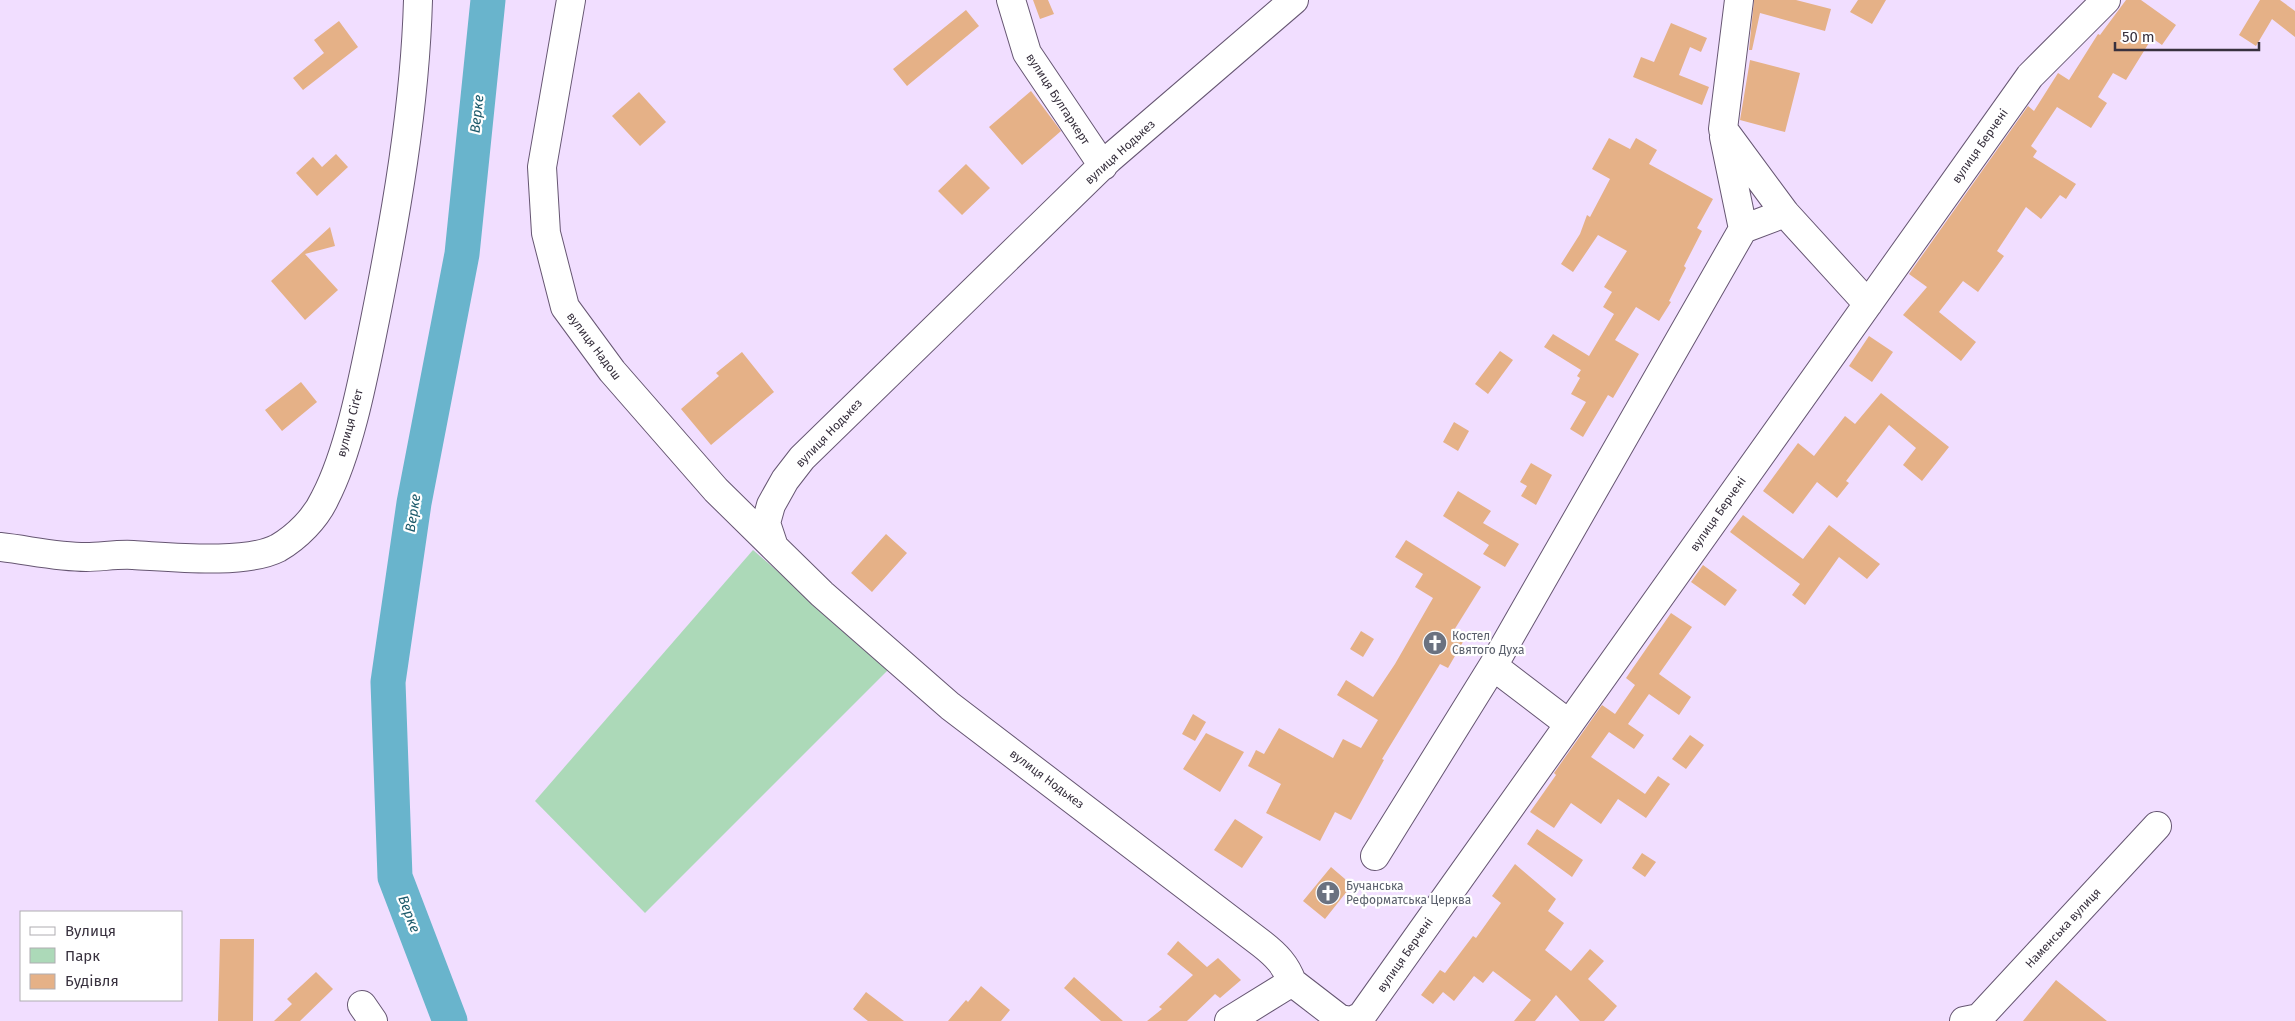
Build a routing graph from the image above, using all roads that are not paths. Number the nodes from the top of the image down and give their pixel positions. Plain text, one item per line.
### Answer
1 (418, 0) edge
2 (571, 0) edge
3 (1011, 0) edge
4 (1294, 0) edge
5 (1740, 0) edge
6 (2106, 0) edge
7 (1723, 130) junction
8 (1103, 166) junction
9 (1785, 213) junction
10 (1743, 229) junction
11 (1868, 304) junction
12 (0, 547) edge
13 (774, 547) junction
14 (1494, 666) junction
15 (1569, 724) junction
16 (2157, 826) dead end
17 (1375, 856) dead end
18 (1292, 982) junction
19 (1360, 1018) edge
20 (1229, 1021) edge
21 (1964, 1021) edge

1 - 12 street, вулиця Сіґет
2 - 13 street, вулиця Надош
3 - 8 street, вулиця Булгаркерт
4 - 8 street, вулиця Нодькез
5 - 7 street
6 - 11 street, вулиця Берчені
7 - 9 street
7 - 10 street
8 - 13 street, вулиця Нодькез
9 - 10 street
9 - 11 street
10 - 14 street
11 - 15 street, вулиця Берчені
13 - 18 street, вулиця Нодькез
14 - 15 street
14 - 17 street
15 - 19 street, вулиця Берчені
16 - 21 street, Наменська вулиця
18 - 19 street, вулиця Берчені
18 - 20 street

